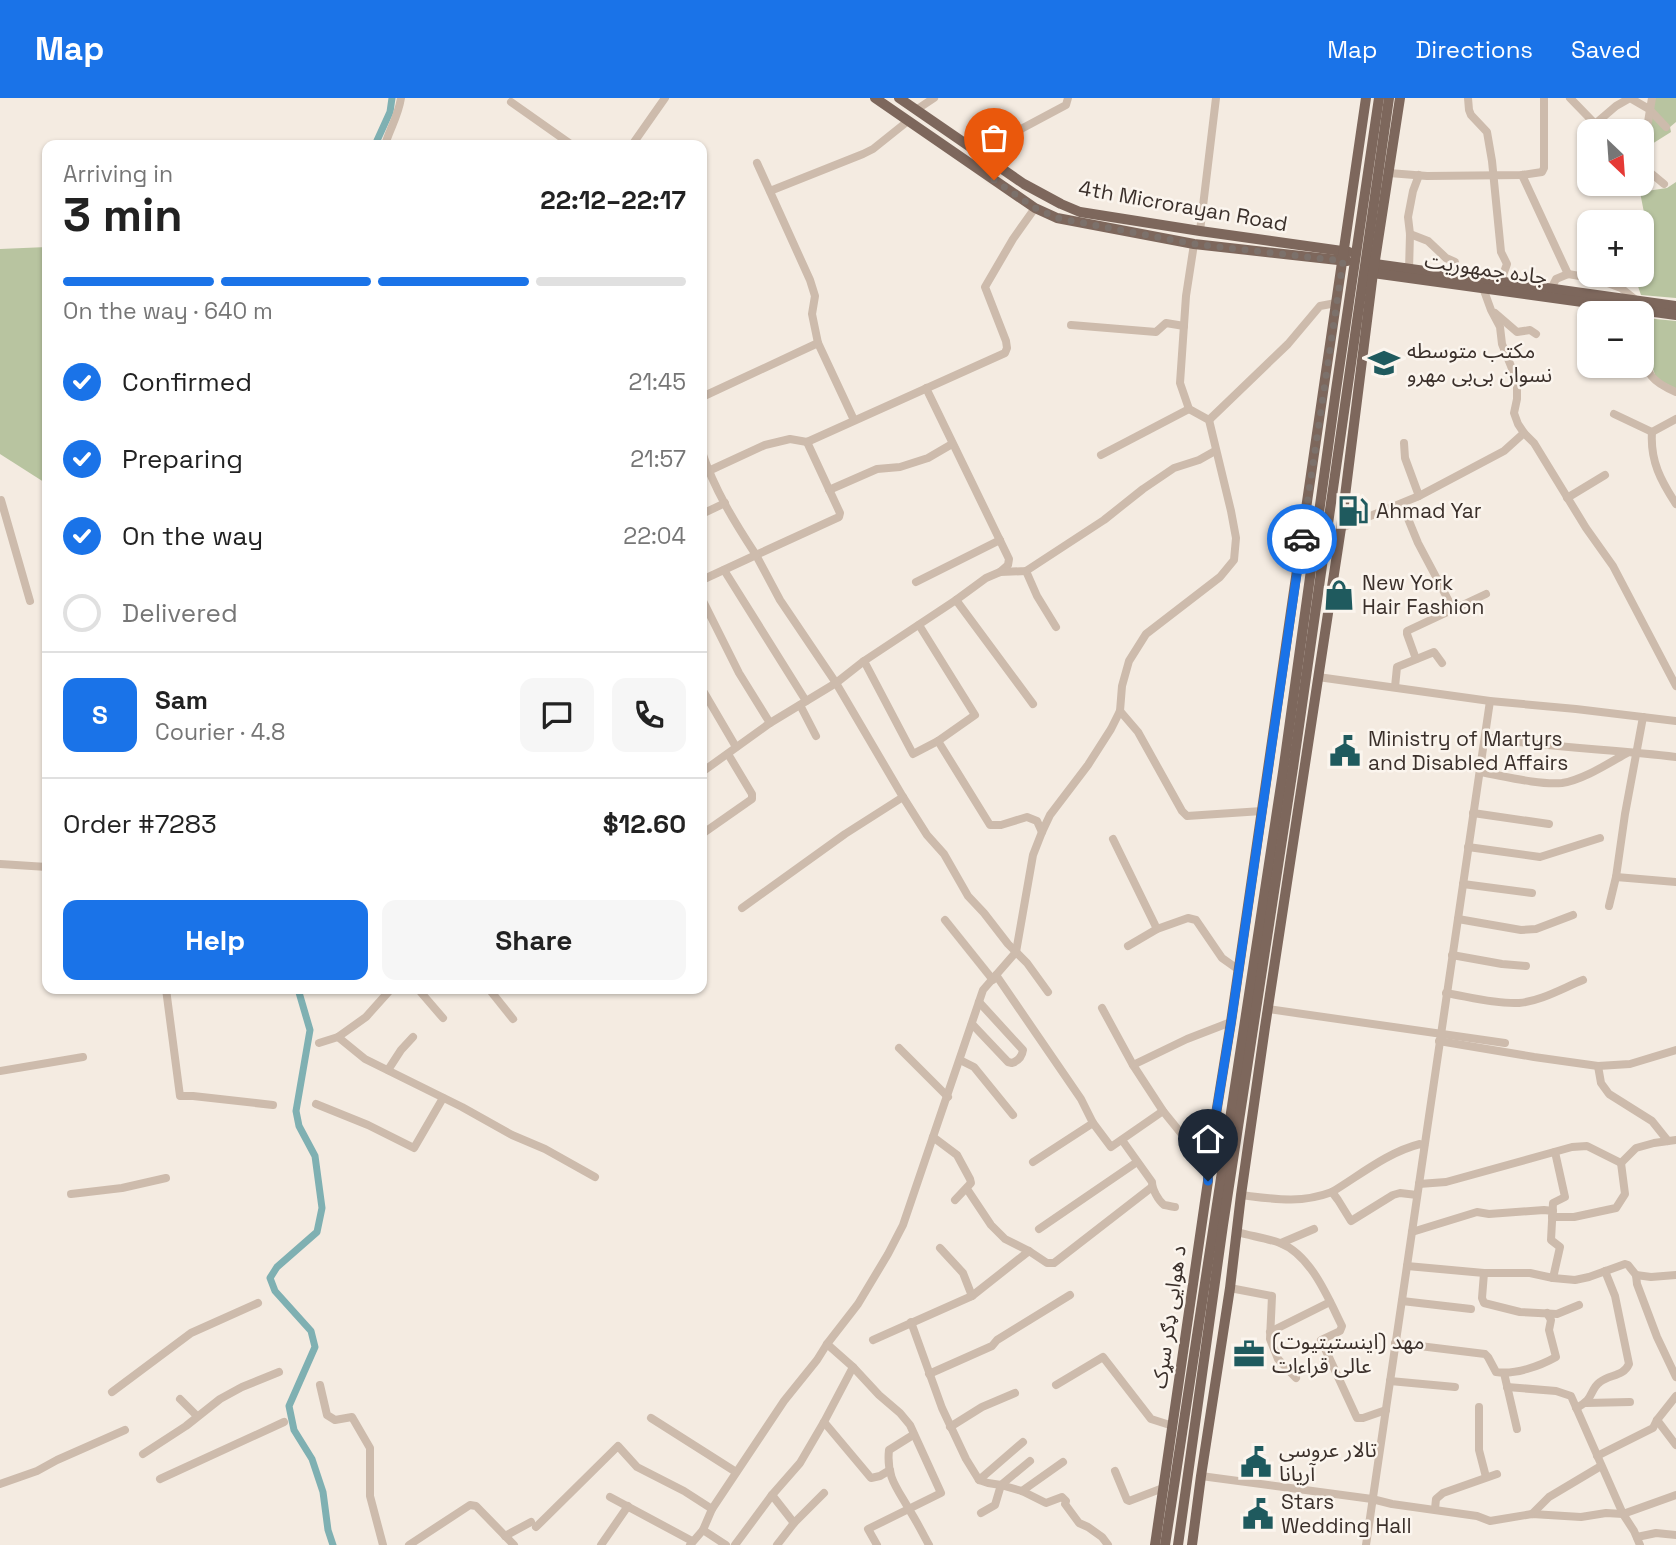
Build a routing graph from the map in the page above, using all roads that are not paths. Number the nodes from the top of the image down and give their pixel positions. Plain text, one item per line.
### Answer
1 (401, 98) edge
2 (665, 98) edge
3 (875, 98) edge
4 (934, 98) edge
5 (1068, 98) edge
6 (1216, 98) edge
7 (1366, 98) edge
8 (1379, 98) edge
9 (1388, 98) edge
10 (1400, 98) edge
11 (1468, 98) edge
12 (1544, 98) edge
13 (1570, 98) edge
14 (1652, 98) edge
15 (511, 102) dead end
16 (908, 104) edge
17 (1649, 109) junction
18 (905, 119) junction
19 (1590, 119) edge
20 (1601, 119) edge
21 (1648, 119) edge
22 (1666, 127) dead end
23 (386, 140) edge
24 (565, 140) edge
25 (636, 140) edge
26 (982, 156) junction
27 (757, 163) dead end
28 (1389, 173) junction
29 (1419, 175) junction
30 (1493, 175) junction
31 (1522, 175) junction
32 (1654, 176) edge
33 (1664, 184) dead end
34 (770, 191) junction
35 (1035, 208) junction
36 (1123, 225) junction
37 (1200, 232) junction
38 (1410, 234) junction
39 (1194, 244) junction
40 (1343, 256) junction
41 (1365, 262) junction
42 (1409, 270) junction
43 (1568, 274) junction
44 (1456, 276) junction
45 (1500, 282) junction
46 (1483, 288) junction
47 (1551, 289) junction
48 (1581, 301) edge
49 (1603, 301) edge
50 (1629, 301) edge
51 (1336, 303) junction
52 (1676, 306) edge
53 (1654, 307) edge
54 (1492, 310) junction
55 (1654, 311) edge
56 (1676, 315) edge
57 (1070, 325) dead end
58 (1184, 326) junction
59 (1536, 334) dead end
60 (818, 343) junction
61 (1652, 378) edge
62 (926, 388) junction
63 (1676, 392) edge
64 (707, 395) edge
65 (1189, 409) junction
66 (1614, 414) dead end
67 (854, 420) junction
68 (1209, 420) junction
69 (1674, 423) edge
70 (1652, 432) junction
71 (1524, 433) junction
72 (807, 442) junction
73 (1404, 443) dead end
74 (952, 444) junction
75 (1215, 451) junction
76 (1101, 454) dead end
77 (707, 471) edge
78 (707, 475) edge
79 (1605, 475) dead end
80 (829, 490) junction
81 (1419, 496) junction
82 (1567, 498) junction
83 (1, 500) edge
84 (725, 503) junction
85 (1402, 504) junction
86 (1676, 504) edge
87 (707, 512) edge
88 (1341, 528) junction
89 (1000, 540) junction
90 (756, 555) junction
91 (724, 570) junction
92 (1026, 571) junction
93 (1000, 572) junction
94 (707, 578) edge
95 (916, 582) dead end
96 (1486, 594) dead end
97 (956, 600) junction
98 (30, 601) dead end
99 (1453, 609) junction
100 (707, 610) edge
101 (919, 625) junction
102 (1056, 627) dead end
103 (1416, 659) junction
104 (864, 661) junction
105 (1442, 663) dead end
106 (1318, 677) junction
107 (836, 683) junction
108 (1676, 686) edge
109 (1395, 687) junction
110 (707, 698) edge
111 (1490, 701) junction
112 (803, 703) junction
113 (1033, 704) dead end
114 (1120, 710) junction
115 (1643, 718) junction
116 (1676, 722) edge
117 (770, 723) junction
118 (816, 736) dead end
119 (1485, 737) junction
120 (938, 741) junction
121 (736, 747) junction
122 (1633, 752) junction
123 (728, 754) junction
124 (1676, 757) edge
125 (707, 769) edge
126 (1479, 772) junction
127 (903, 797) junction
128 (1262, 811) junction
129 (1473, 813) junction
130 (1549, 824) dead end
131 (707, 830) edge
132 (1042, 832) junction
133 (1600, 838) dead end
134 (1113, 839) dead end
135 (1468, 846) junction
136 (0, 864) edge
137 (42, 867) edge
138 (1616, 877) junction
139 (1676, 882) edge
140 (1463, 884) junction
141 (1532, 893) dead end
142 (1609, 906) dead end
143 (741, 908) dead end
144 (1573, 915) dead end
145 (1458, 919) junction
146 (945, 920) dead end
147 (1157, 929) junction
148 (1128, 946) dead end
149 (1016, 952) junction
150 (1452, 955) junction
151 (1526, 966) dead end
152 (1239, 971) junction
153 (995, 977) junction
154 (1583, 980) dead end
155 (1048, 992) dead end
156 (1447, 993) junction
157 (167, 994) edge
158 (387, 994) edge
159 (422, 994) edge
160 (493, 994) edge
161 (979, 1002) junction
162 (1102, 1009) dead end
163 (1268, 1009) junction
164 (443, 1018) dead end
165 (513, 1018) dead end
166 (1231, 1023) junction
167 (972, 1024) junction
168 (338, 1037) junction
169 (413, 1037) dead end
170 (1440, 1038) junction
171 (319, 1043) dead end
172 (1505, 1043) dead end
173 (900, 1048) dead end
174 (1676, 1050) edge
175 (83, 1057) dead end
176 (960, 1059) junction
177 (1133, 1065) junction
178 (1598, 1066) junction
179 (388, 1070) junction
180 (0, 1071) edge
181 (948, 1097) junction
182 (443, 1098) junction
183 (317, 1104) dead end
184 (273, 1105) dead end
185 (1163, 1111) junction
186 (1013, 1115) dead end
187 (1093, 1123) junction
188 (933, 1137) junction
189 (1122, 1140) junction
190 (1672, 1140) edge
191 (1424, 1146) junction
192 (1555, 1152) junction
193 (1033, 1162) dead end
194 (1137, 1162) junction
195 (1208, 1163) junction
196 (1622, 1163) junction
197 (595, 1177) dead end
198 (166, 1178) dead end
199 (1419, 1184) junction
200 (1152, 1187) junction
201 (967, 1189) junction
202 (1332, 1192) junction
203 (71, 1194) dead end
204 (1241, 1195) junction
205 (1417, 1195) junction
206 (955, 1200) dead end
207 (1175, 1207) dead end
208 (1552, 1214) junction
209 (1038, 1229) dead end
210 (1314, 1229) dead end
211 (1412, 1232) junction
212 (1237, 1233) junction
213 (1281, 1243) junction
214 (940, 1248) dead end
215 (1029, 1251) junction
216 (1407, 1266) junction
217 (1605, 1271) junction
218 (1484, 1273) junction
219 (1636, 1275) junction
220 (1676, 1275) edge
221 (1553, 1278) junction
222 (1230, 1288) junction
223 (1070, 1295) dead end
224 (972, 1296) junction
225 (1402, 1301) junction
226 (1330, 1302) junction
227 (258, 1303) dead end
228 (1578, 1305) dead end
229 (1471, 1309) dead end
230 (1547, 1313) junction
231 (911, 1322) junction
232 (1270, 1332) junction
233 (873, 1340) dead end
234 (1395, 1343) junction
235 (827, 1344) junction
236 (853, 1367) junction
237 (279, 1372) dead end
238 (1504, 1373) junction
239 (929, 1374) junction
240 (1676, 1377) edge
241 (1296, 1378) dead end
242 (1390, 1381) junction
243 (320, 1385) dead end
244 (1056, 1385) dead end
245 (1455, 1387) dead end
246 (1507, 1387) junction
247 (112, 1392) dead end
248 (1015, 1393) dead end
249 (1676, 1396) edge
250 (180, 1399) dead end
251 (1630, 1402) dead end
252 (1586, 1403) junction
253 (1479, 1407) dead end
254 (1576, 1408) junction
255 (1385, 1410) junction
256 (197, 1416) junction
257 (651, 1418) dead end
258 (1657, 1420) junction
259 (284, 1422) dead end
260 (824, 1422) junction
261 (1173, 1426) junction
262 (950, 1427) junction
263 (1517, 1429) dead end
264 (125, 1430) dead end
265 (913, 1435) junction
266 (1023, 1442) dead end
267 (1676, 1445) edge
268 (143, 1454) dead end
269 (1597, 1456) junction
270 (1030, 1461) dead end
271 (1063, 1462) dead end
272 (1601, 1466) junction
273 (890, 1470) junction
274 (1115, 1471) dead end
275 (736, 1472) junction
276 (1497, 1474) dead end
277 (1201, 1476) junction
278 (1486, 1477) junction
279 (160, 1479) dead end
280 (979, 1480) junction
281 (0, 1484) edge
282 (1001, 1485) junction
283 (1163, 1488) junction
284 (1022, 1491) junction
285 (824, 1493) dead end
286 (772, 1495) junction
287 (1676, 1495) edge
288 (610, 1497) dead end
289 (1372, 1499) junction
290 (628, 1506) junction
291 (909, 1508) junction
292 (712, 1509) junction
293 (1435, 1509) junction
294 (981, 1513) dead end
295 (1532, 1514) junction
296 (1623, 1514) junction
297 (794, 1523) junction
298 (703, 1530) junction
299 (1676, 1535) edge
300 (506, 1536) junction
301 (1638, 1541) edge
302 (691, 1543) edge
303 (383, 1545) edge
304 (409, 1545) edge
305 (514, 1545) edge
306 (601, 1545) edge
307 (726, 1545) edge
308 (735, 1545) edge
309 (777, 1545) edge
310 (877, 1545) edge
311 (929, 1545) edge
312 (1108, 1545) edge
313 (1155, 1545) edge
314 (1165, 1545) edge
315 (1178, 1545) edge
316 (1192, 1545) edge
317 (1366, 1545) edge

1 - 23 street
2 - 25 street
3 - 18 main road, 4th Microrayan Road
4 - 16 street
5 - 26 street
6 - 37 street
7 - 40 main road, د هوایی ډګر سړک
8 - 41 main road
9 - 41 main road
10 - 28 main road
11 - 30 street
12 - 31 street
13 - 19 street
14 - 17 street
15 - 24 street
16 - 18 main road
16 - 26 main road, 4th Microrayan Road
17 - 20 street
17 - 21 street
17 - 22 street
18 - 34 street
18 - 35 main road, 4th Microrayan Road
26 - 36 main road, 4th Microrayan Road
27 - 34 street
28 - 29 street
28 - 41 main road
29 - 30 street
29 - 38 street
30 - 31 street
30 - 45 street
31 - 43 street
32 - 33 street
34 - 60 street
35 - 36 main road, 4th Microrayan Road
35 - 62 street
36 - 37 main road, 4th Microrayan Road
36 - 39 main road, 4th Microrayan Road
37 - 40 main road, 4th Microrayan Road
38 - 42 street
38 - 44 street
39 - 40 main road, 4th Microrayan Road
39 - 58 street
40 - 41 main road, 4th Microrayan Road
40 - 51 main road, د هوایی ډګر سړک
41 - 42 main road, جاده جمهوریت
41 - 46 main road, جاده جمهوریت
41 - 88 main road
41 - 314 main road
41 - 315 main road
42 - 44 main road, جاده جمهوریت
43 - 47 street
43 - 50 street
44 - 45 main road, جاده جمهوریت
45 - 47 main road, جاده جمهوریت
46 - 48 main road, جاده جمهوریت
46 - 54 street
47 - 49 main road, جاده جمهوریت
51 - 68 street
51 - 128 main road, د هوایی ډګر سړک
52 - 53 main road, جاده جمهوریت
54 - 59 street
54 - 71 street
55 - 56 main road, جاده جمهوریت
57 - 58 street
58 - 65 street
60 - 64 street
60 - 67 street
61 - 63 street
62 - 67 street
62 - 74 street
65 - 68 street
65 - 76 street
66 - 70 street
67 - 72 street
68 - 75 street
69 - 70 street
70 - 86 street
71 - 81 street
71 - 82 street
72 - 77 street
72 - 80 street
73 - 81 street
74 - 80 street
74 - 89 street
75 - 92 street
75 - 114 street
78 - 84 street
79 - 82 street
80 - 90 street
81 - 85 street
82 - 108 street
83 - 98 street
84 - 87 street
84 - 90 street
85 - 88 street
85 - 99 street
88 - 106 main road
89 - 93 street
89 - 95 street
90 - 91 street
90 - 107 street
91 - 94 street
91 - 112 street
92 - 93 street
92 - 102 street
93 - 97 street
96 - 99 street
97 - 101 street
97 - 113 street
99 - 103 street
100 - 117 street
101 - 104 street
101 - 120 street
103 - 105 street
103 - 109 street
104 - 107 street
104 - 120 street
106 - 109 street
106 - 163 main road
107 - 112 street
107 - 127 street
109 - 111 street
110 - 121 street
111 - 115 street
111 - 119 street
112 - 117 street
112 - 118 street
114 - 128 street
114 - 132 street
115 - 116 street
115 - 122 street
117 - 121 street
119 - 122 street
119 - 126 street
120 - 132 street
121 - 123 street
122 - 124 street
122 - 126 street
122 - 138 street
123 - 125 street
123 - 131 street
126 - 129 street
127 - 143 street
127 - 149 street
128 - 152 main road, د هوایی ډګر سړک
129 - 130 street
129 - 135 street
132 - 149 street
133 - 135 street
134 - 147 street
135 - 140 street
136 - 137 street
138 - 139 street
138 - 142 street
140 - 141 street
140 - 145 street
144 - 145 street
145 - 150 street
146 - 153 street
147 - 148 street
147 - 152 street
149 - 153 street
149 - 155 street
150 - 151 street
150 - 156 street
152 - 166 main road, د هوایی ډګر سړک
153 - 161 street
153 - 187 street
154 - 156 street
156 - 170 street
157 - 184 street
158 - 168 street
159 - 164 street
160 - 165 street
161 - 167 street
161 - 167 street
162 - 177 street
163 - 170 street
163 - 204 main road
166 - 177 street
166 - 195 main road, د هوایی ډګر سړک
167 - 176 street
168 - 171 street
168 - 179 street
169 - 179 street
170 - 172 street
170 - 178 street
170 - 191 street
173 - 181 street
174 - 178 street
175 - 180 street
176 - 181 street
176 - 186 street
177 - 185 street
178 - 190 street
179 - 182 street
181 - 188 street
182 - 183 street
182 - 197 street
185 - 189 street
185 - 195 street
187 - 189 street
187 - 193 street
188 - 201 street
188 - 235 street
189 - 194 street
190 - 196 street
191 - 199 street
191 - 202 street
192 - 196 street
192 - 199 street
192 - 208 street
194 - 200 street
194 - 209 street
195 - 261 main road, د هوایی ډګر سړک
196 - 208 street
198 - 203 street
199 - 205 street
200 - 207 street
200 - 215 street
201 - 206 street
201 - 215 street
202 - 204 street
202 - 205 street
204 - 212 main road
205 - 211 street
208 - 211 street
208 - 221 street
210 - 213 street
211 - 216 street
212 - 213 street
212 - 222 main road
213 - 226 street
214 - 224 street
215 - 224 street
216 - 218 street
216 - 225 street
217 - 219 street
217 - 221 street
217 - 252 street
218 - 221 street
218 - 230 street
219 - 220 street
219 - 240 street
222 - 232 street
222 - 277 main road
223 - 239 street
224 - 231 street
225 - 229 street
225 - 234 street
226 - 232 street
226 - 255 street
227 - 247 street
228 - 230 street
230 - 238 street
231 - 233 street
231 - 239 street
232 - 241 street
234 - 238 street
234 - 242 street
235 - 236 street
235 - 275 street
236 - 260 street
236 - 265 street
237 - 256 street
238 - 246 street
239 - 262 street
242 - 245 street
242 - 255 street
243 - 303 street
244 - 261 street
246 - 254 street
246 - 263 street
248 - 262 street
249 - 258 street
250 - 256 street
251 - 252 street
252 - 254 street
253 - 278 street
254 - 269 street
255 - 289 street
256 - 268 street
257 - 275 street
258 - 267 street
258 - 269 street
259 - 279 street
260 - 273 street
260 - 286 street
261 - 283 main road, د هوایی ډګر سړک
262 - 280 street
264 - 281 street
265 - 273 street
265 - 291 street
266 - 280 street
269 - 272 street
270 - 282 street
271 - 284 street
272 - 295 street
272 - 296 street
273 - 291 street
274 - 283 street
275 - 292 street
276 - 278 street
277 - 289 street
277 - 316 main road
278 - 293 street
280 - 282 street
282 - 284 street
282 - 294 street
283 - 313 main road, د هوایی ډګر سړک
284 - 312 street
285 - 297 street
286 - 297 street
286 - 308 street
287 - 296 street
288 - 290 street
289 - 293 street
289 - 317 street
290 - 302 street
290 - 306 street
291 - 310 street
291 - 311 street
292 - 298 street
292 - 300 street
293 - 295 street
295 - 296 street
296 - 301 street
297 - 309 street
298 - 302 street
298 - 307 street
299 - 301 street
300 - 304 street
300 - 305 street

